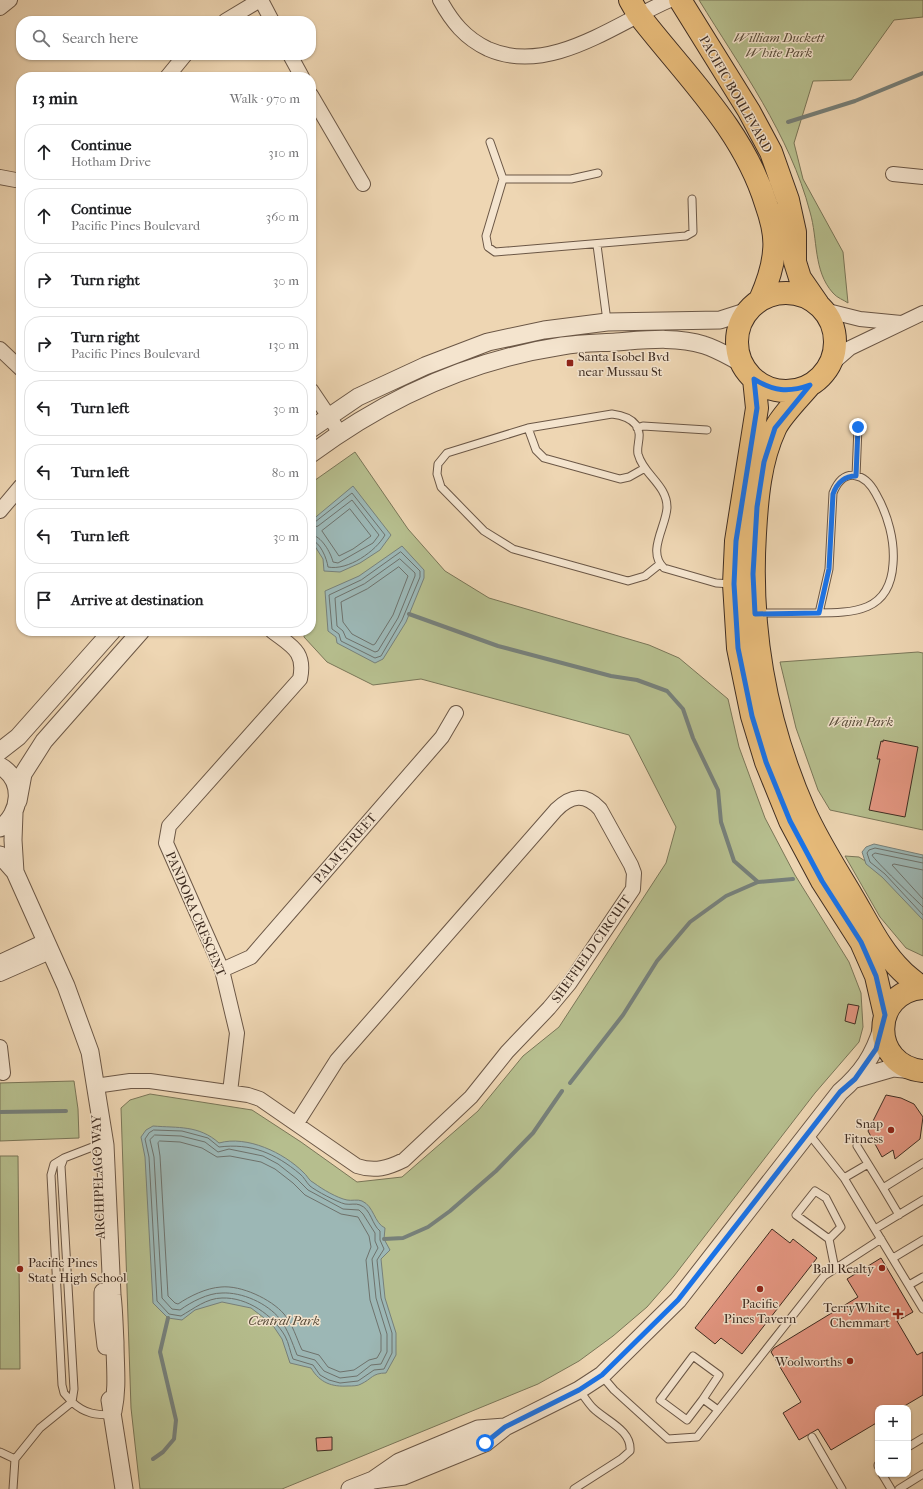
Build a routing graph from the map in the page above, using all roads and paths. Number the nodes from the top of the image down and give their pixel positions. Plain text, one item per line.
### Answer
1 (10, 0) edge
2 (260, 0) edge
3 (440, 0) edge
4 (670, 0) edge
5 (680, 0) edge
6 (634, 7) edge
7 (0, 8) edge
8 (233, 16) edge
9 (269, 16) edge
10 (181, 60) edge
11 (293, 60) edge
12 (171, 72) edge
13 (299, 72) edge
14 (316, 104) edge
15 (490, 142) dead end
16 (598, 173) dead end
17 (893, 174) dead end
18 (0, 176) edge
19 (923, 177) edge
20 (503, 179) junction
21 (16, 180) edge
22 (363, 184) dead end
23 (692, 199) dead end
24 (597, 245) junction
25 (754, 306) junction
26 (821, 307) junction
27 (923, 313) edge
28 (607, 322) junction
29 (902, 323) junction
30 (0, 349) edge
31 (16, 364) edge
32 (828, 368) junction
33 (748, 371) junction
34 (810, 385) junction
35 (316, 397) edge
36 (330, 416) junction
37 (316, 426) edge
38 (858, 427) dead end
39 (528, 428) junction
40 (637, 428) junction
41 (707, 430) dead end
42 (340, 433) junction
43 (316, 450) edge
44 (645, 468) junction
45 (856, 476) junction
46 (16, 492) edge
47 (0, 511) edge
48 (660, 564) junction
49 (734, 584) junction
50 (819, 613) junction
51 (755, 614) junction
52 (108, 636) edge
53 (137, 636) edge
54 (278, 636) edge
55 (456, 713) dead end
56 (0, 751) edge
57 (0, 766) edge
58 (16, 807) junction
59 (0, 828) edge
60 (0, 855) edge
61 (15, 872) junction
62 (48, 947) junction
63 (0, 962) edge
64 (222, 970) junction
65 (0, 974) edge
66 (922, 988) edge
67 (884, 1021) junction
68 (0, 1047) edge
69 (921, 1070) edge
70 (3, 1073) dead end
71 (855, 1079) junction
72 (95, 1086) junction
73 (230, 1092) junction
74 (297, 1124) junction
75 (808, 1134) junction
76 (95, 1146) junction
77 (857, 1146) dead end
78 (64, 1158) junction
79 (923, 1163) edge
80 (868, 1164) junction
81 (844, 1178) junction
82 (883, 1188) junction
83 (923, 1200) edge
84 (898, 1215) junction
85 (875, 1229) junction
86 (829, 1239) junction
87 (881, 1239) junction
88 (923, 1240) edge
89 (893, 1258) junction
90 (835, 1269) junction
91 (923, 1277) edge
92 (909, 1285) junction
93 (923, 1308) edge
94 (602, 1375) junction
95 (579, 1390) junction
96 (704, 1399) junction
97 (72, 1402) junction
98 (718, 1410) junction
99 (113, 1413) junction
100 (812, 1437) dead end
101 (923, 1438) edge
102 (911, 1445) edge
103 (0, 1452) edge
104 (15, 1459) junction
105 (923, 1474) edge
106 (884, 1477) edge
107 (13, 1489) edge
108 (124, 1489) edge
109 (350, 1489) edge
110 (574, 1489) edge
111 (842, 1489) edge
112 (891, 1489) edge
113 (898, 1489) edge

1 - 7 street
2 - 8 street
2 - 9 street
3 - 6 street
4 - 6 street
5 - 26 main road, PACIFIC BOULEVARD
6 - 25 main road
10 - 12 street
11 - 13 street
14 - 22 street
15 - 20 lane
16 - 20 lane
17 - 19 street
18 - 21 street
20 - 24 lane
23 - 24 lane
24 - 28 lane
25 - 26 main road
25 - 28 street
25 - 33 main road
26 - 29 street
26 - 32 main road
27 - 29 street
28 - 36 street
29 - 32 street
30 - 31 street
32 - 34 main road
33 - 34 main road
33 - 42 street
33 - 49 main road
34 - 51 main road
35 - 36 street
36 - 37 street
36 - 42 street
38 - 45 lane
39 - 40 lane
39 - 44 lane
39 - 48 lane
40 - 41 lane
40 - 44 lane
42 - 43 street
44 - 48 lane
45 - 50 lane
45 - 50 lane
46 - 47 street
48 - 49 lane
49 - 67 main road
50 - 51 lane
51 - 66 main road
52 - 56 street
53 - 58 street
54 - 64 street, PANDORA CRESCENT
55 - 64 street, PALM STREET
57 - 58 street
58 - 59 street
58 - 61 street, ARCHIPELAGO WAY
60 - 61 street, ARCHIPELAGO WAY
61 - 62 street, ARCHIPELAGO WAY
62 - 63 street
62 - 65 street
62 - 72 street, ARCHIPELAGO WAY
64 - 73 street, PANDORA CRESCENT
66 - 67 main road
67 - 69 main road
67 - 71 street
68 - 70 street
69 - 71 street
71 - 75 street
72 - 73 street, SHEFFIELD CIRCUIT
72 - 76 street, ARCHIPELAGO WAY
72 - 99 street, ARCHIPELAGO WAY
73 - 74 street, SHEFFIELD CIRCUIT
74 - 74 street, SHEFFIELD CIRCUIT
75 - 81 lane
75 - 94 street
76 - 78 lane
76 - 99 street, ARCHIPELAGO WAY
77 - 80 lane
78 - 97 lane
78 - 97 lane
79 - 82 lane
80 - 81 lane
80 - 82 lane
81 - 85 lane
82 - 84 lane
83 - 84 lane
84 - 85 lane
85 - 87 lane
86 - 86 lane
86 - 90 lane
87 - 89 lane
87 - 90 lane
88 - 89 lane
89 - 92 lane
90 - 98 lane
91 - 92 lane
92 - 93 lane
94 - 95 street
94 - 98 lane
95 - 109 street
95 - 110 lane
96 - 96 lane
96 - 98 lane
97 - 99 lane
97 - 104 lane
99 - 108 street, ARCHIPELAGO WAY
100 - 111 lane
101 - 102 lane
103 - 104 lane
104 - 107 lane
105 - 113 lane
106 - 112 lane

